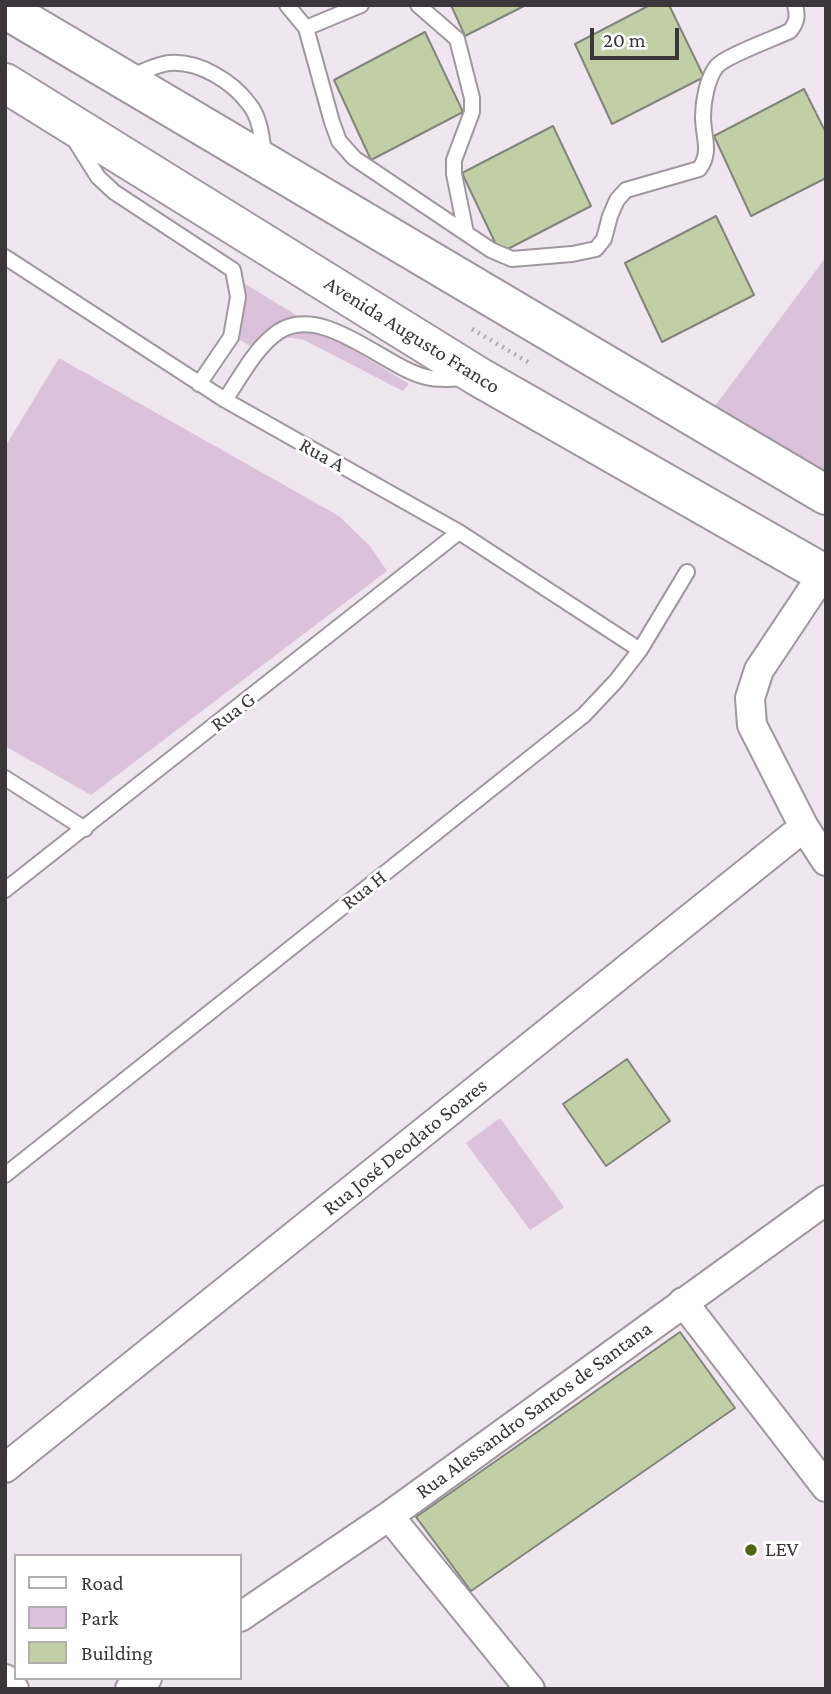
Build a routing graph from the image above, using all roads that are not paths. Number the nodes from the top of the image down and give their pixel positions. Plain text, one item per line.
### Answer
1 (287, 5) edge
2 (361, 5) edge
3 (418, 5) edge
4 (795, 5) edge
5 (5, 9) edge
6 (306, 28) junction
7 (124, 79) junction
8 (5, 83) edge
9 (59, 114) junction
10 (264, 163) junction
11 (466, 233) junction
12 (5, 257) edge
13 (479, 377) junction
14 (200, 384) junction
15 (225, 400) junction
16 (826, 495) edge
17 (459, 533) junction
18 (687, 572) dead end
19 (825, 574) edge
20 (640, 650) junction
21 (5, 778) edge
22 (804, 827) junction
23 (85, 828) junction
24 (826, 861) edge
25 (5, 890) edge
26 (5, 1175) edge
27 (826, 1200) edge
28 (683, 1302) junction
29 (5, 1468) edge
30 (826, 1487) edge
31 (389, 1516) junction
32 (242, 1616) edge
33 (5, 1679) edge
34 (14, 1689) edge
35 (530, 1689) edge

1 - 6 lane
2 - 6 lane
3 - 11 lane
4 - 11 lane
5 - 7 main road
6 - 11 lane
7 - 10 main road
7 - 10 lane
8 - 9 main road, Avenida Augusto Franco
9 - 13 main road, Avenida Augusto Franco
9 - 14 lane
10 - 16 main road
12 - 14 lane, Rua A
13 - 15 lane
13 - 19 main road, Avenida Augusto Franco
14 - 15 lane, Rua A
15 - 17 lane, Rua A
17 - 20 lane, Rua A
17 - 23 lane, Rua G
18 - 20 lane, Rua H
19 - 22 street
20 - 26 lane, Rua H
21 - 23 lane
22 - 24 street
22 - 29 street, Rua José Deodato Soares
23 - 25 lane, Rua G
27 - 28 street, Rua Alessandro Santos de Santana
28 - 30 street
28 - 31 street, Rua Alessandro Santos de Santana
31 - 32 street, Rua Alessandro Santos de Santana
31 - 35 street
33 - 34 street

